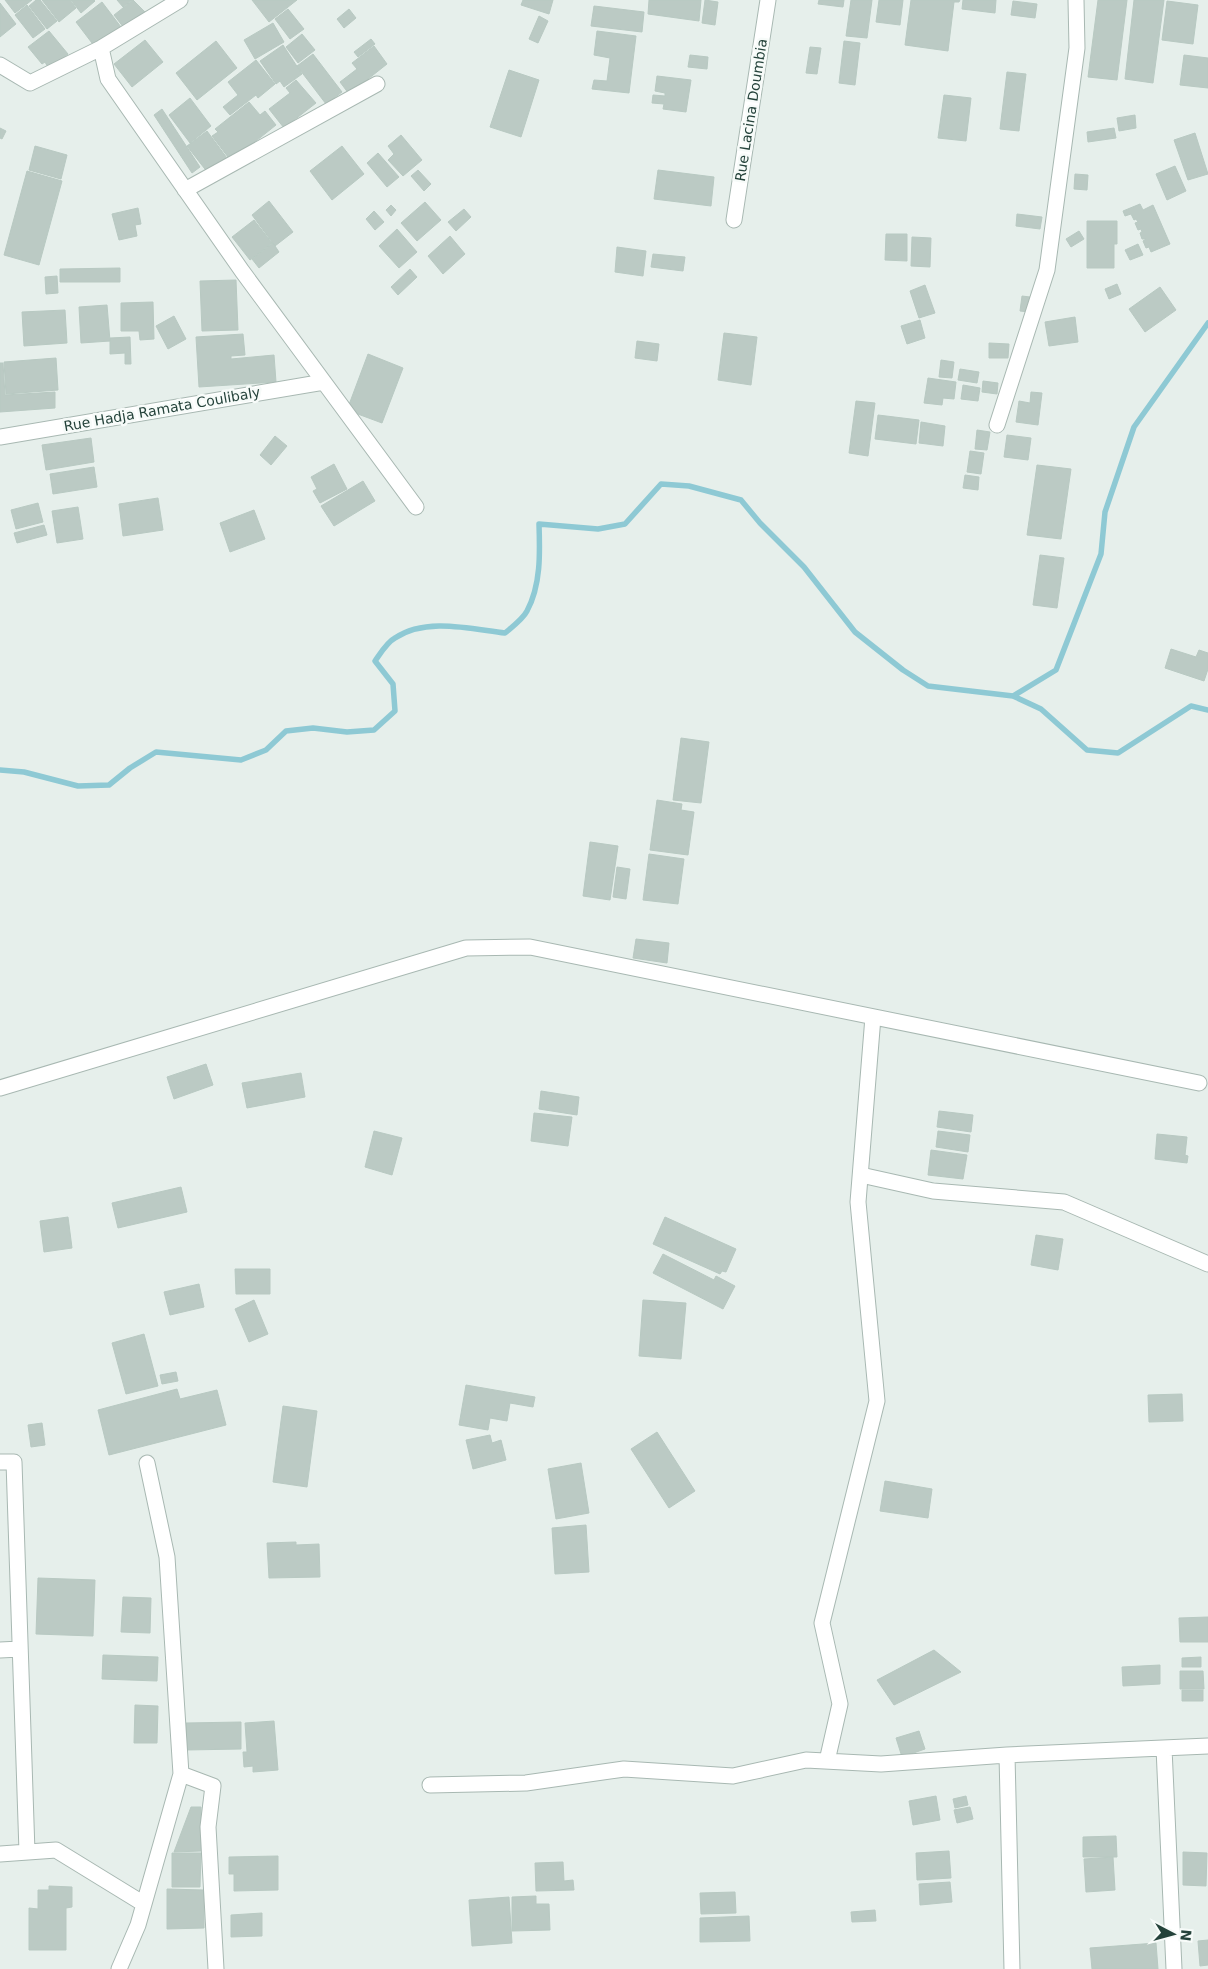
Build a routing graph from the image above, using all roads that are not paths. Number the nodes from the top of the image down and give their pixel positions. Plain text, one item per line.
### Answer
1 (180, 0) edge
2 (768, 0) edge
3 (1076, 0) edge
4 (101, 48) junction
5 (0, 65) edge
6 (377, 84) dead end
7 (185, 190) junction
8 (734, 220) dead end
9 (324, 382) junction
10 (997, 425) dead end
11 (0, 437) edge
12 (416, 507) dead end
13 (873, 1017) junction
14 (1198, 1083) dead end
15 (0, 1088) edge
16 (861, 1175) junction
17 (1208, 1264) edge
18 (0, 1462) edge
19 (147, 1463) dead end
20 (20, 1649) junction
21 (0, 1650) edge
22 (1208, 1746) edge
23 (1164, 1748) junction
24 (1007, 1755) junction
25 (827, 1761) junction
26 (181, 1774) junction
27 (430, 1785) dead end
28 (27, 1852) junction
29 (0, 1854) edge
30 (144, 1904) junction
31 (119, 1969) edge
32 (216, 1969) edge
33 (1012, 1969) edge
34 (1174, 1969) edge

1 - 4 street
2 - 8 street, Rue Lacina Doumbia
3 - 10 street
4 - 5 street
4 - 7 street
6 - 7 street
7 - 9 street
9 - 11 street, Rue Hadja Ramata Coulibaly
9 - 12 street
13 - 14 street
13 - 15 street
13 - 16 street
16 - 17 street
16 - 25 street
18 - 20 street
19 - 26 street
20 - 21 street
20 - 28 street
22 - 23 street
23 - 24 street
23 - 34 street
24 - 25 street
24 - 33 street
25 - 27 street
26 - 30 street
26 - 32 street
28 - 29 street
28 - 30 street
30 - 31 street

